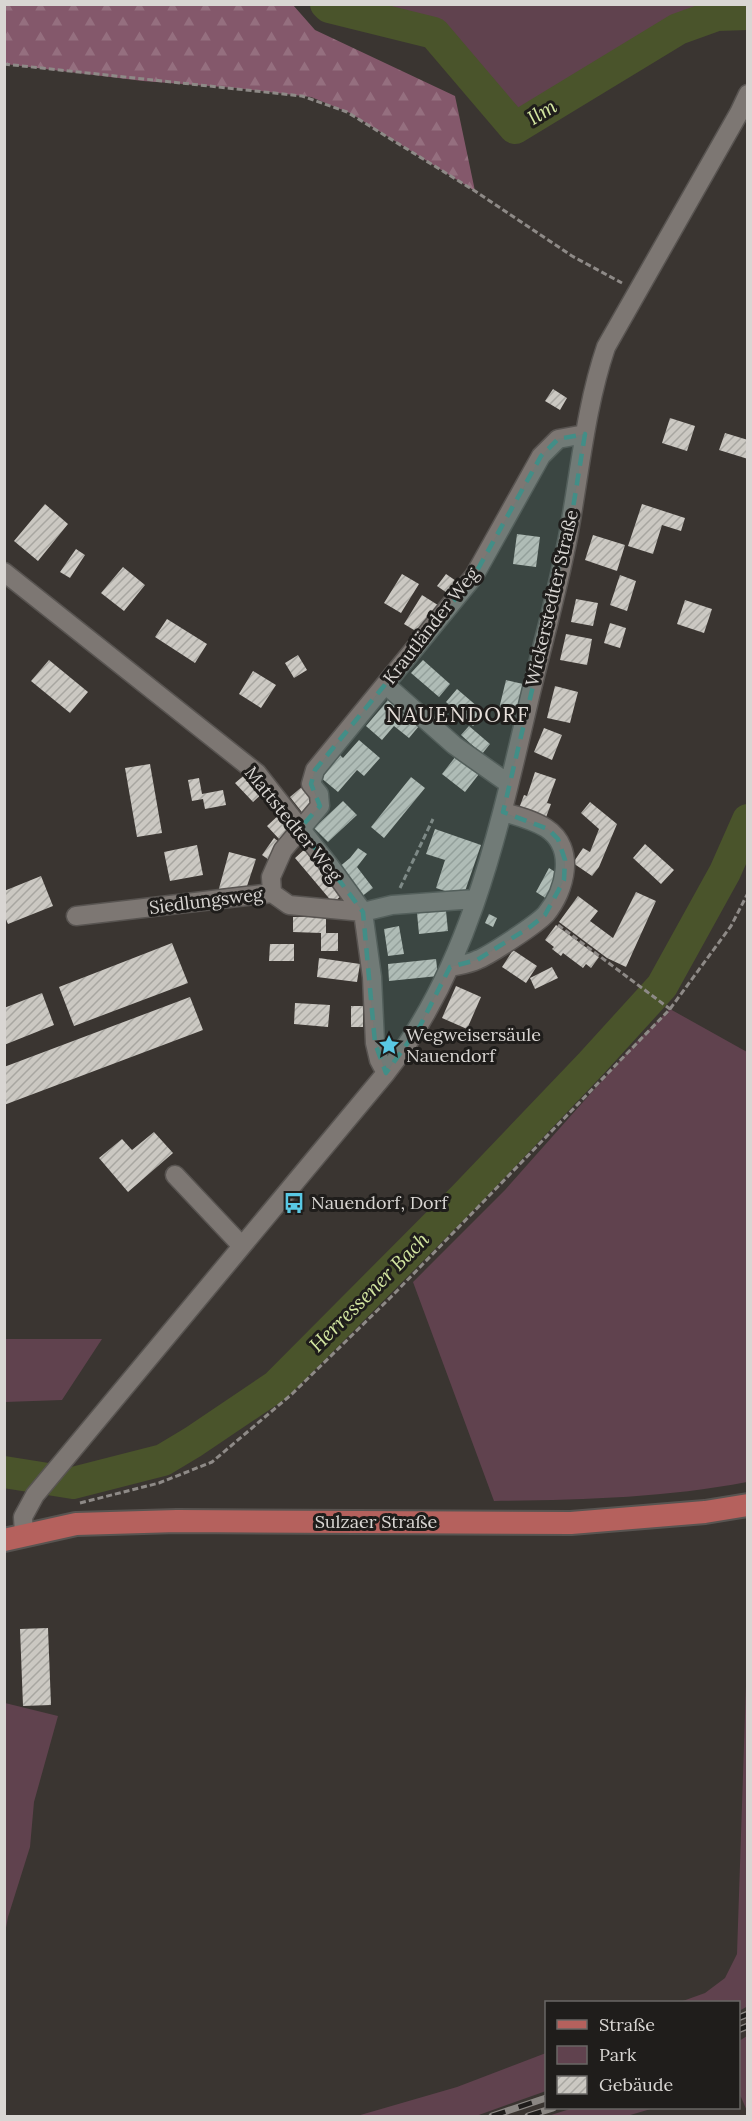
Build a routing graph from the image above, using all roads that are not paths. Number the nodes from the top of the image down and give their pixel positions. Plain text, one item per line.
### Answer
1 (747, 94) edge
2 (585, 434) junction
3 (4, 572) edge
4 (386, 685) junction
5 (509, 784) junction
6 (503, 812) junction
7 (300, 828) junction
8 (272, 893) junction
9 (475, 899) junction
10 (363, 912) junction
11 (76, 916) dead end
12 (450, 967) junction
13 (386, 1073) junction
14 (175, 1175) dead end
15 (241, 1245) junction
16 (747, 1504) edge
17 (14, 1537) edge

1 - 2 street, Wickerstedter Straße
2 - 4 street, Krautländer Weg
2 - 5 street, Wickerstedter Straße
3 - 7 street, Mattstedter Weg
4 - 5 street
4 - 7 street, Krautländer Weg
5 - 6 street, Wickerstedter Straße
6 - 9 street, Wickerstedter Straße
6 - 12 street
7 - 8 street
7 - 10 street, Mattstedter Weg
8 - 10 street, Siedlungsweg
8 - 11 street, Siedlungsweg
9 - 10 street, Siedlungsweg
9 - 12 street, Wickerstedter Straße
10 - 13 street, Mattstedter Weg
12 - 13 street, Wickerstedter Straße
13 - 15 street, Wickerstedter Straße
14 - 15 street
15 - 17 street, Wickerstedter Straße
16 - 17 main road, Sulzaer Straße

